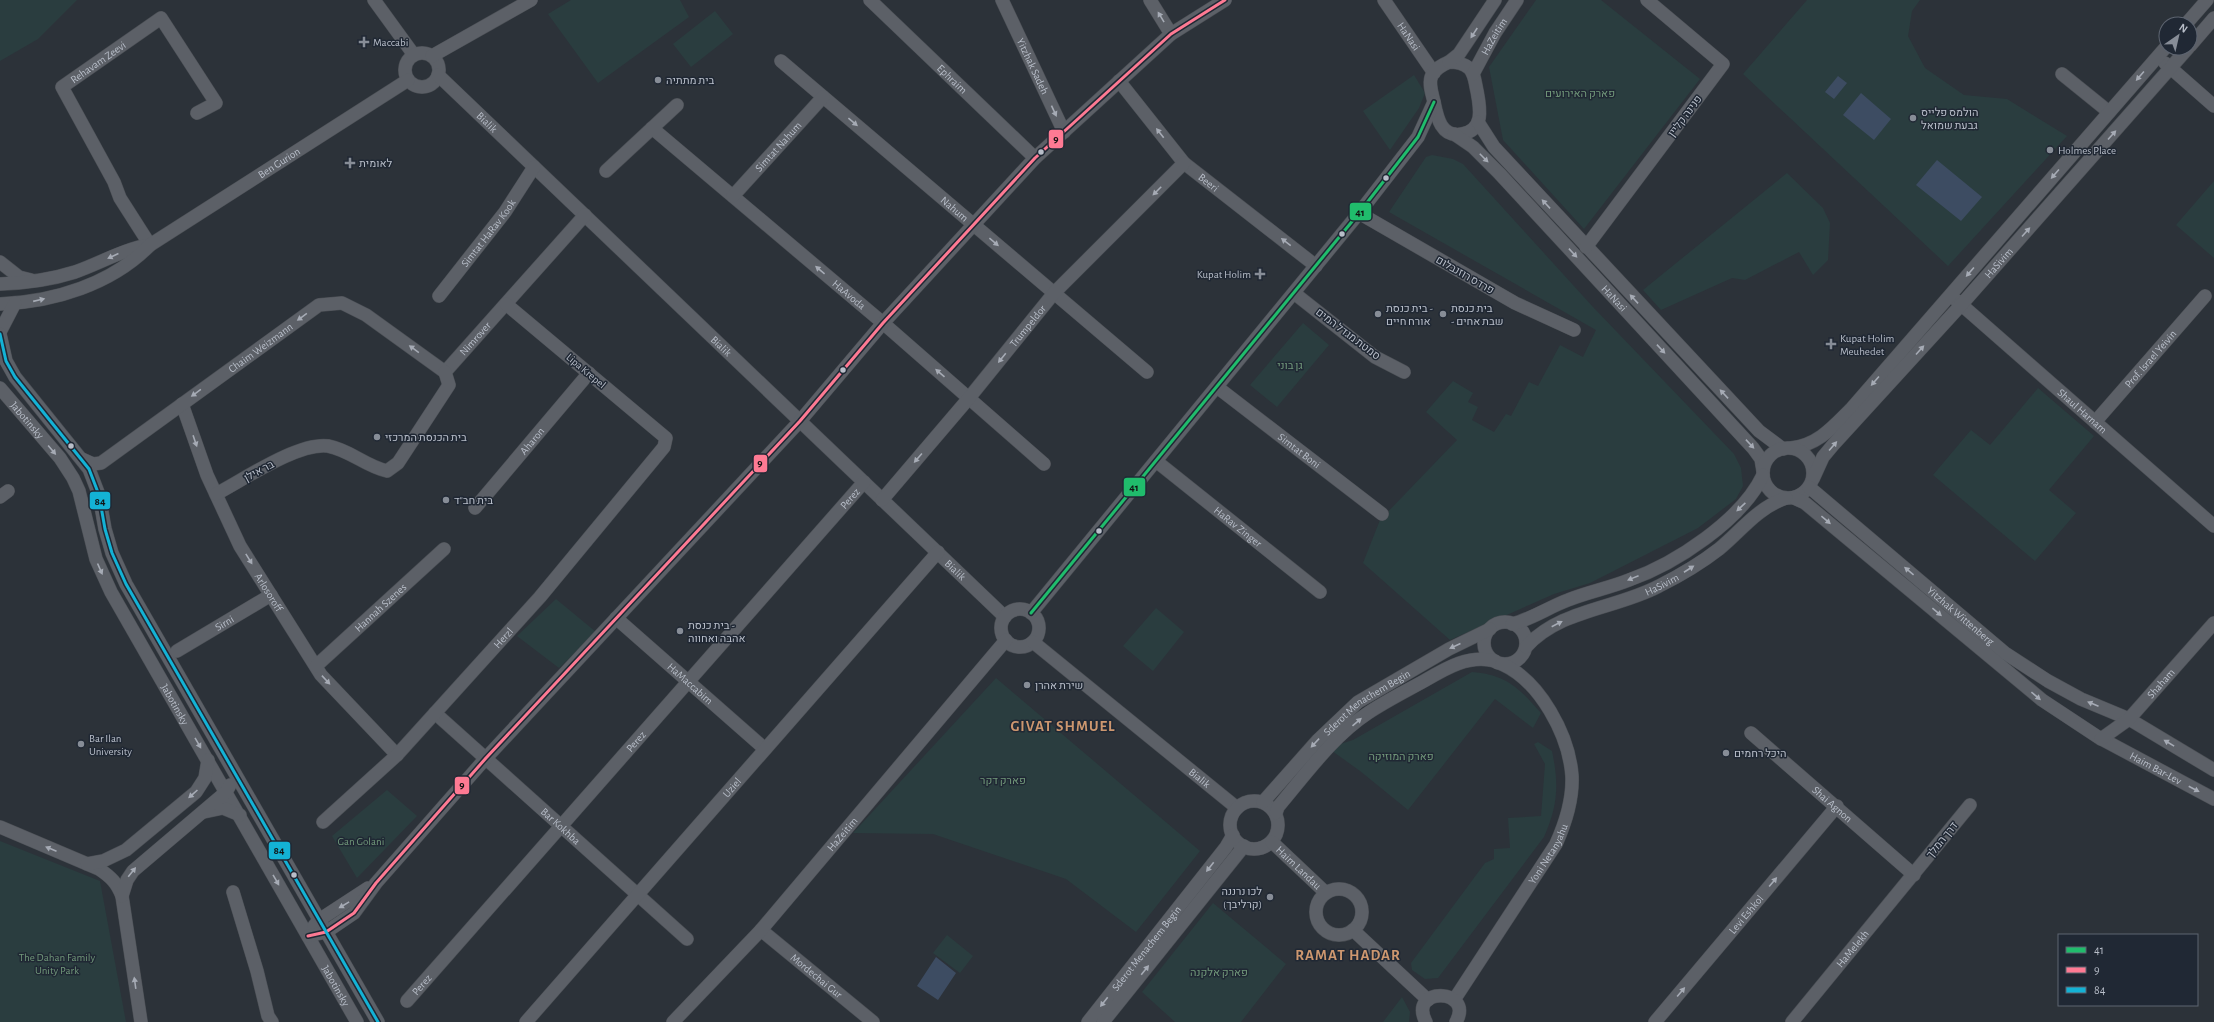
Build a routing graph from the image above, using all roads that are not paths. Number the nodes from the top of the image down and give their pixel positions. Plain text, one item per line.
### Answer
1 (374, 0) edge
2 (531, 0) edge
3 (870, 0) edge
4 (1002, 0) edge
5 (1150, 0) edge
6 (1225, 0) edge
7 (1384, 0) edge
8 (1495, 0) edge
9 (1517, 0) edge
10 (1647, 0) edge
11 (2207, 0) edge
12 (2193, 16) edge
13 (2214, 18) edge
14 (1171, 34) junction
15 (2198, 37) edge
16 (414, 55) junction
17 (432, 56) junction
18 (2158, 56) edge
19 (2164, 56) edge
20 (2181, 56) edge
21 (781, 61) dead end
22 (1449, 62) junction
23 (2171, 68) junction
24 (1434, 72) junction
25 (1473, 74) junction
26 (2062, 74) dead end
27 (438, 75) junction
28 (408, 80) junction
29 (1119, 81) junction
30 (823, 97) junction
31 (1434, 102) junction
32 (677, 105) dead end
33 (2214, 106) edge
34 (2109, 112) junction
35 (197, 114) dead end
36 (1478, 122) junction
37 (1441, 126) junction
38 (652, 128) junction
39 (1064, 132) junction
40 (1454, 134) junction
41 (1418, 137) junction
42 (1035, 158) junction
43 (1184, 164) junction
44 (534, 167) junction
45 (606, 171) dead end
46 (733, 196) junction
47 (1359, 213) junction
48 (585, 215) junction
49 (974, 224) junction
50 (150, 245) junction
51 (1586, 247) junction
52 (0, 262) edge
53 (1316, 266) junction
54 (41, 281) junction
55 (0, 284) edge
56 (1054, 293) junction
57 (1294, 293) junction
58 (1950, 295) junction
59 (439, 296) dead end
60 (2206, 296) dead end
61 (15, 303) junction
62 (0, 304) edge
63 (506, 304) junction
64 (1961, 305) junction
65 (883, 323) junction
66 (1574, 330) dead end
67 (0, 333) edge
68 (3, 366) edge
69 (446, 372) junction
70 (1147, 372) dead end
71 (1404, 372) dead end
72 (589, 373) junction
73 (1217, 386) junction
74 (0, 388) edge
75 (969, 398) junction
76 (182, 404) junction
77 (800, 420) junction
78 (2095, 422) junction
79 (666, 438) joint
80 (1787, 449) junction
81 (80, 458) junction
82 (1156, 461) junction
83 (1044, 464) dead end
84 (1763, 473) junction
85 (864, 482) junction
86 (1811, 483) junction
87 (216, 494) junction
88 (1790, 498) junction
89 (882, 500) junction
90 (475, 508) dead end
91 (1382, 514) dead end
92 (2214, 526) edge
93 (444, 549) dead end
94 (938, 552) junction
95 (1320, 592) dead end
96 (271, 595) junction
97 (1031, 613) junction
98 (1005, 617) junction
99 (616, 618) junction
100 (2214, 623) edge
101 (1512, 624) junction
102 (1490, 629) junction
103 (1006, 640) junction
104 (1033, 642) junction
105 (1524, 650) junction
106 (177, 651) dead end
107 (1498, 662) junction
108 (316, 666) junction
109 (688, 682) junction
110 (1538, 693) junction
111 (435, 713) junction
112 (2129, 719) junction
113 (1751, 733) dead end
114 (2100, 738) junction
115 (765, 750) junction
116 (397, 755) junction
117 (486, 758) junction
118 (208, 760) junction
119 (2214, 770) edge
120 (234, 772) junction
121 (226, 792) junction
122 (2214, 799) edge
123 (1263, 802) junction
124 (1970, 805) dead end
125 (1837, 806) junction
126 (1237, 808) junction
127 (1276, 813) junction
128 (200, 814) junction
129 (240, 815) junction
130 (323, 822) dead end
131 (561, 826) junction
132 (0, 828) edge
133 (1232, 835) junction
134 (1272, 842) junction
135 (1244, 846) junction
136 (87, 864) junction
137 (1914, 875) junction
138 (376, 883) junction
139 (233, 892) dead end
140 (1326, 893) junction
141 (638, 895) junction
142 (122, 896) junction
143 (319, 920) junction
144 (761, 930) junction
145 (1353, 930) junction
146 (326, 932) junction
147 (308, 936) junction
148 (687, 939) dead end
149 (1428, 1000) junction
150 (1454, 1000) junction
151 (407, 1001) dead end
152 (864, 1019) edge
153 (141, 1022) edge
154 (272, 1022) edge
155 (357, 1022) edge
156 (378, 1022) edge
157 (526, 1022) edge
158 (673, 1022) edge
159 (1088, 1022) edge
160 (1103, 1022) edge
161 (1426, 1022) edge
162 (1456, 1022) edge
163 (1656, 1022) edge
164 (1792, 1022) edge

1 - 16 street
2 - 17 street
3 - 42 street, Ephraim
4 -> 39 street, Yitzhak Sadeh
14 -> 5 street
6 - 14 street
7 - 24 street, HaNasi
8 -> 22 street, HaZeitim
9 - 25 street, HaZeitim
10 - 51 street, פנינה קליין
11 - 12 street
13 - 15 street
14 - 29 street
16 - 17 street
16 - 28 street
17 - 27 street
18 -> 34 street, HaSivim
19 - 23 street
20 - 23 street, HaSivim
21 - 30 street, Nahum
22 - 24 street
22 - 25 street
23 - 33 street
64 -> 23 street, HaSivim
24 - 31 street
25 - 36 street
26 - 34 street
27 - 28 street
27 - 44 street, Bialik
28 - 50 street, Ben Gurion
29 - 39 street
43 -> 29 street, Beeri
30 - 46 street, Simtat Nahum
30 -> 49 street, Nahum
31 - 37 street
31 - 41 street
32 - 38 street
34 -> 58 street, HaSivim
35 - 50 street, Rehavam Zeevi
36 - 40 street
51 -> 36 street, HaNasi
37 - 40 street
37 - 41 street
38 - 45 street
38 - 46 street, HaAvoda
39 - 42 street
40 -> 84 street, HaNasi
41 - 47 street
42 - 49 street
53 -> 43 street, Beeri
43 -> 56 street, Trumpeldor
44 - 48 street, Bialik
44 - 59 street, Simtat HaRav Kook
65 -> 46 street, HaAvoda
47 - 53 street
47 - 66 street, פרדס רוזנבלום
48 - 63 street, Nimrover
48 - 77 street, Bialik
49 -> 56 street, Nahum
49 - 65 street
50 -> 54 street, Ben Gurion
61 -> 50 street, Ben Gurion
80 -> 51 street, HaNasi
52 - 54 street
53 - 57 street
54 - 55 street, Ben Gurion
56 - 70 street, Nahum
56 -> 75 street, Trumpeldor
57 - 71 street, סמטת מגדל המים
57 - 73 street
58 - 64 street, Shaul Harnam
58 -> 80 street, HaSivim
60 - 78 street, Prof. Israel Yeivin
61 - 62 street, Ben Gurion
61 - 67 street
63 - 69 street, Nimrover
63 - 72 street, Lipa Krepel
64 - 78 street, Shaul Harnam
86 -> 64 street, HaSivim
75 -> 65 street, HaAvoda
65 - 77 street
67 - 68 street, Jabotinsky
68 - 81 street, Jabotinsky
69 -> 76 street, Chaim Weizmann
69 - 87 street, בר אילן
72 - 79 street, Lipa Krepel
72 - 90 street, Aharon
73 - 82 street
73 - 91 street, Simtat Boni
74 -> 118 street, Jabotinsky
75 - 83 street, HaAvoda
75 -> 89 street, Trumpeldor
76 - 81 street, Chaim Weizmann
76 -> 87 street, Arlosoroff
77 - 85 street, Bialik
77 - 99 street
78 - 92 street, Shaul Harnam
79 - 111 street, Herzl
80 - 84 street
80 - 86 street
81 - 120 street, Jabotinsky
82 - 95 street, HaRav Zinger
82 - 97 street
84 - 88 street
84 -> 101 street, HaSivim
85 - 89 street, Bialik
85 - 109 street, Perez
86 - 88 street
112 -> 86 street, Yitzhak Wittenberg
87 -> 96 street, Arlosoroff
105 -> 88 street, HaSivim
88 -> 114 street, Yitzhak Wittenberg
89 - 94 street, Bialik
93 - 108 street, Hannah Szenes
94 - 98 street, Bialik
94 - 115 street, Uziel
96 - 106 street, Sirni
96 - 108 street, Arlosoroff
97 - 98 street
97 - 104 street
98 - 103 street
99 - 109 street, HaMaccabim
99 - 117 street
100 - 112 street, Shaham
101 - 102 street
101 - 105 street
102 - 107 street
102 -> 123 street, Sderot Menachem Begin
103 - 104 street
103 - 144 street, HaZeitim
104 - 126 street, Bialik
105 - 107 street
105 - 110 street, Yoni Netanyahu
107 - 110 street, Yoni Netanyahu
127 -> 107 street, Sderot Menachem Begin
108 -> 116 street, Arlosoroff
109 - 115 street, HaMaccabim
109 - 131 street, Perez
110 - 150 street, Yoni Netanyahu
111 - 116 street, Herzl
111 - 117 street, Bar Kokhba
112 - 114 street, Shaham
119 -> 112 street
113 - 125 street, Shai Agnon
114 -> 122 street, Haim Bar-Lev
115 - 141 street, Uziel
116 - 130 street, Herzl
117 - 131 street, Bar Kokhba
117 - 138 street
118 - 121 street, Jabotinsky
118 -> 136 street
120 - 121 street
120 - 143 street, Jabotinsky
121 - 128 street
121 - 129 street, Jabotinsky
123 - 126 street
123 - 127 street
124 - 137 street, דרך המלך
125 - 137 street, Shai Agnon
163 -> 125 street, Levi Eshkol
126 - 133 street
127 - 134 street
128 - 129 street
142 -> 128 street
129 -> 147 street, Jabotinsky
131 - 141 street, Bar Kokhba
131 - 151 street, Perez
136 -> 132 street
133 - 135 street
133 -> 159 street, Sderot Menachem Begin
134 - 135 street
134 - 140 street, Haim Landau
160 -> 135 street, Sderot Menachem Begin
136 - 142 street
137 - 164 street, HaMelekh
138 -> 143 street
138 - 146 street
139 - 154 street
140 - 145 street
140 - 145 street
141 - 148 street, Bar Kokhba
141 - 157 street, Uziel
153 -> 142 street
143 - 146 street, Jabotinsky
143 - 147 street
144 - 152 street, Mordechai Gur
144 - 158 street, HaZeitim
145 - 149 street
146 - 147 street
146 - 156 street, Jabotinsky
147 - 155 street, Jabotinsky
149 - 150 street
149 - 161 street
150 - 162 street

